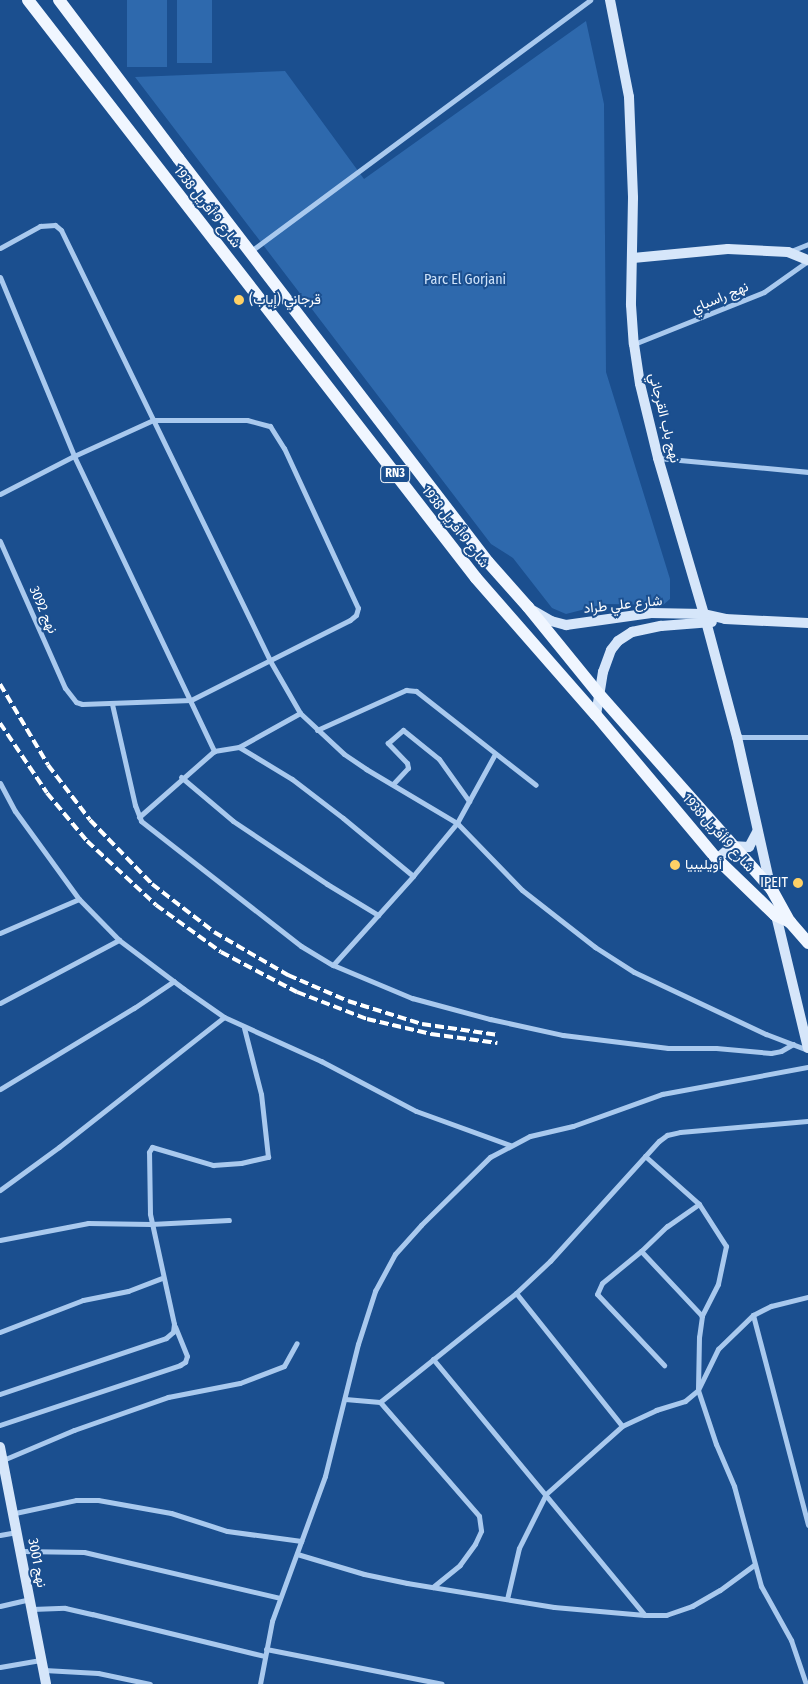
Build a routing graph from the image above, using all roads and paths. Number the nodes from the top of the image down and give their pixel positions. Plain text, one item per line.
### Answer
1 (28, 0) edge
2 (60, 0) edge
3 (590, 0) edge
4 (610, 0) edge
5 (808, 244) edge
6 (0, 248) edge
7 (250, 252) junction
8 (788, 252) junction
9 (633, 258) junction
10 (808, 260) edge
11 (0, 277) edge
12 (634, 344) junction
13 (153, 420) junction
14 (74, 456) junction
15 (658, 458) junction
16 (808, 472) edge
17 (0, 494) edge
18 (0, 541) edge
19 (528, 607) junction
20 (706, 618) junction
21 (808, 624) edge
22 (269, 659) junction
23 (598, 694) junction
24 (191, 700) junction
25 (112, 704) junction
26 (300, 714) junction
27 (596, 715) junction
28 (317, 730) junction
29 (736, 737) junction
30 (808, 737) edge
31 (239, 747) junction
32 (214, 751) junction
33 (495, 754) junction
34 (181, 777) junction
35 (0, 783) edge
36 (393, 784) junction
37 (536, 785) dead end
38 (469, 801) junction
39 (138, 817) junction
40 (457, 823) junction
41 (757, 832) junction
42 (732, 846) junction
43 (717, 860) junction
44 (413, 876) junction
45 (772, 890) junction
46 (79, 899) junction
47 (378, 915) junction
48 (776, 915) junction
49 (790, 922) junction
50 (0, 933) edge
51 (119, 940) junction
52 (808, 942) edge
53 (333, 965) junction
54 (174, 981) junction
55 (0, 1003) edge
56 (224, 1017) junction
57 (244, 1028) junction
58 (793, 1044) junction
59 (808, 1049) edge
60 (808, 1067) edge
61 (0, 1089) edge
62 (808, 1121) edge
63 (510, 1145) junction
64 (645, 1156) junction
65 (0, 1190) edge
66 (699, 1204) junction
67 (229, 1220) dead end
68 (151, 1224) junction
69 (0, 1240) edge
70 (641, 1251) junction
71 (162, 1278) junction
72 (516, 1293) junction
73 (808, 1297) edge
74 (753, 1315) junction
75 (702, 1316) junction
76 (174, 1324) junction
77 (0, 1332) edge
78 (297, 1343) dead end
79 (433, 1359) junction
80 (664, 1365) dead end
81 (698, 1390) junction
82 (0, 1394) edge
83 (345, 1398) junction
84 (380, 1402) junction
85 (0, 1424) edge
86 (622, 1426) junction
87 (0, 1447) edge
88 (2, 1460) junction
89 (546, 1494) junction
90 (5, 1496) edge
91 (15, 1513) junction
92 (808, 1525) edge
93 (16, 1532) junction
94 (0, 1535) edge
95 (301, 1541) junction
96 (21, 1551) junction
97 (297, 1554) junction
98 (754, 1565) junction
99 (433, 1588) junction
100 (280, 1598) junction
101 (507, 1599) junction
102 (31, 1604) junction
103 (0, 1606) edge
104 (645, 1615) junction
105 (266, 1648) junction
106 (264, 1656) junction
107 (42, 1665) junction
108 (0, 1668) edge
109 (46, 1684) edge
110 (150, 1684) edge
111 (260, 1684) edge
112 (442, 1684) edge
113 (806, 1684) edge

1 - 27 main road, شارع 9 أفريل 1938 / RN3
2 - 7 main road, شارع 9 أفريل 1938 / RN3
3 - 7 street
4 - 9 street, نهج باب القرجاني
5 - 8 street
6 - 13 street
7 - 19 main road, شارع 9 أفريل 1938 / RN3
8 - 9 street
8 - 10 street
9 - 12 street, نهج باب القرجاني
10 - 12 street, نهج راسباي
11 - 14 street
12 - 15 street, نهج باب القرجاني
13 - 14 street
13 - 22 street
13 - 22 street
14 - 17 street
14 - 24 street
15 - 16 street
15 - 20 street, نهج باب القرجاني
18 - 25 street, نهج 3092
19 - 20 street, شارع علي طراد
19 - 23 main road, شارع 9 أفريل 1938 / RN3
20 - 21 street, شارع علي طراد
20 - 23 street, شارع علي طراد
20 - 29 street, نهج باب القرجاني
22 - 24 street
22 - 26 street
23 - 27 street, شارع علي طراد
23 - 42 main road, شارع 9 أفريل 1938 / RN3
24 - 25 street
24 - 32 street
25 - 39 street
26 - 28 street
26 - 31 street
27 - 43 main road, شارع 9 أفريل 1938 / RN3
28 - 33 street
28 - 36 street
29 - 30 street
29 - 41 street, نهج باب القرجاني
31 - 32 street
31 - 44 street
32 - 34 street
33 - 37 street
33 - 38 street
34 - 39 street
34 - 47 street
35 - 46 street
36 - 38 street
36 - 40 street
38 - 40 street
39 - 53 street
40 - 44 street
40 - 58 street
41 - 42 street
41 - 45 street, نهج باب القرجاني
42 - 43 street
42 - 45 main road, شارع 9 أفريل 1938 / RN3
43 - 48 main road, شارع 9 أفريل 1938 / RN3
44 - 47 street
45 - 48 street, نهج باب القرجاني
45 - 49 main road, شارع 9 أفريل 1938 / RN3
46 - 50 street
46 - 51 street
47 - 53 street
48 - 49 main road, شارع 9 أفريل 1938 / RN3
48 - 59 street, نهج باب القرجاني
49 - 52 main road, RN3
51 - 54 street
51 - 55 street
53 - 58 street
54 - 56 street
54 - 61 street
56 - 57 street
56 - 65 street
57 - 63 street
57 - 68 street
58 - 59 street
60 - 63 street
62 - 64 street
63 - 83 street
64 - 66 street
64 - 72 street
66 - 70 street
66 - 75 street
67 - 68 street
68 - 69 street
68 - 71 street
70 - 75 street
70 - 80 street
71 - 76 street
71 - 77 street
72 - 79 street
72 - 86 street
73 - 74 street
74 - 81 street
74 - 92 street
75 - 81 street
76 - 82 street
76 - 85 street
78 - 88 street
79 - 84 street
79 - 89 street
81 - 86 street
81 - 98 street
83 - 84 street
83 - 95 street
84 - 99 street
86 - 89 street
87 - 88 street, نهج 3001
88 - 90 street, نهج 3001
89 - 101 street
89 - 104 street
90 - 91 street, نهج 3001
91 - 93 street, نهج 3001
91 - 95 street
93 - 94 street
93 - 96 street, نهج 3001
95 - 97 street
96 - 100 street
96 - 102 street, نهج 3001
97 - 99 street
97 - 100 street
98 - 104 street
98 - 113 street
99 - 101 street
100 - 105 street
101 - 104 street
102 - 103 street
102 - 106 street
102 - 107 street, نهج 3001
105 - 106 street
105 - 112 street
106 - 111 street
107 - 108 street
107 - 109 street, نهج 3001
107 - 110 street

